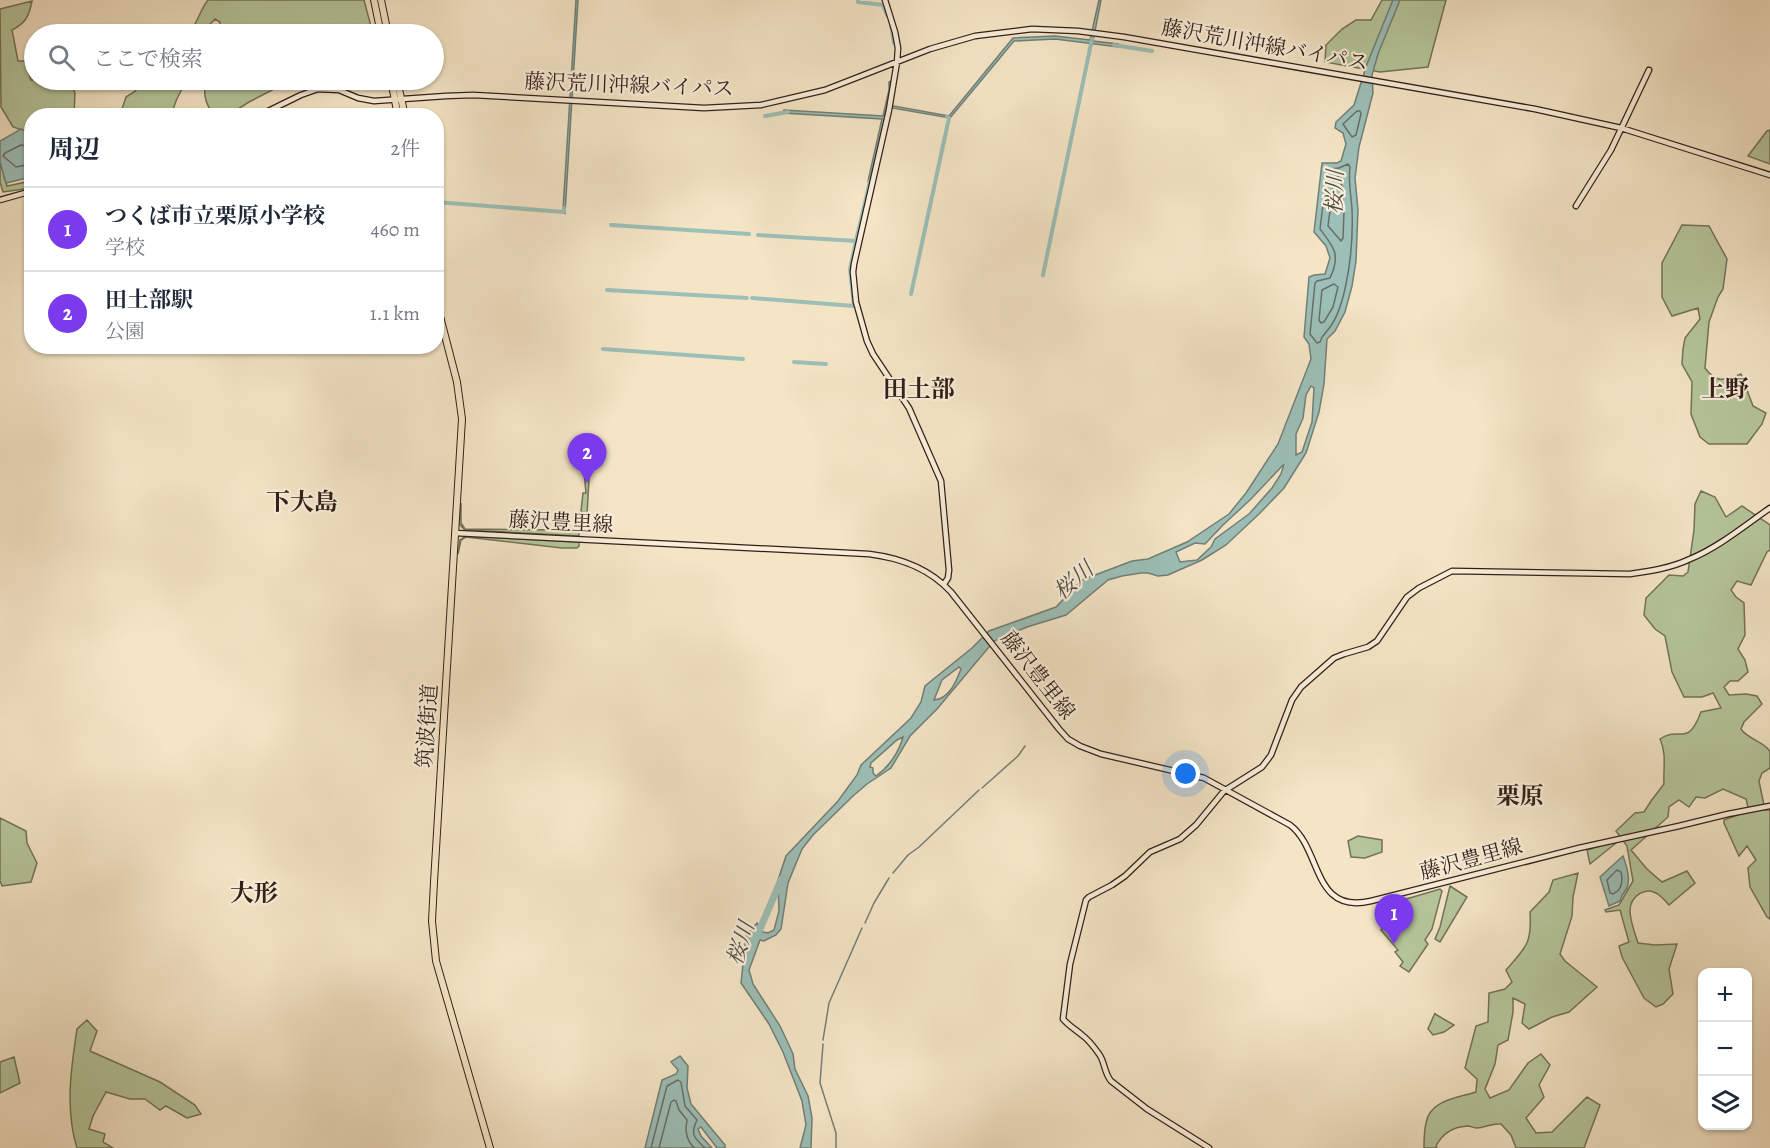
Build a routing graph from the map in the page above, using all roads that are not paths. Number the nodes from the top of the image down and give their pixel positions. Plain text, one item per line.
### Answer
1 (374, 0) edge
2 (381, 0) edge
3 (885, 0) edge
4 (379, 24) edge
5 (386, 24) edge
6 (897, 62) junction
7 (1649, 70) dead end
8 (314, 90) edge
9 (339, 90) edge
10 (394, 90) edge
11 (398, 90) edge
12 (398, 100) junction
13 (274, 108) edge
14 (398, 108) edge
15 (402, 108) edge
16 (1621, 128) junction
17 (1770, 175) edge
18 (24, 193) edge
19 (0, 200) edge
20 (1576, 206) dead end
21 (444, 331) edge
22 (1770, 508) edge
23 (455, 533) junction
24 (944, 584) junction
25 (1227, 789) junction
26 (1770, 806) edge
27 (490, 1148) edge
28 (1209, 1148) edge

1 - 4 highway
2 - 5 highway
3 - 6 main road
6 - 12 main road, 藤沢荒川沖線バイパス
6 - 16 main road, 藤沢荒川沖線バイパス
6 - 24 main road
7 - 16 main road
8 - 13 main road, 藤沢荒川沖線バイパス
9 - 12 main road, 藤沢荒川沖線バイパス
10 - 12 highway
11 - 12 highway
12 - 14 highway
12 - 15 highway
16 - 17 main road, 藤沢荒川沖線バイパス
16 - 20 main road
18 - 19 main road
21 - 23 highway, 筑波街道
22 - 25 main road
23 - 24 main road, 藤沢豊里線
23 - 27 highway, 筑波街道
24 - 25 main road, 藤沢豊里線
25 - 26 main road, 藤沢豊里線
25 - 28 main road

